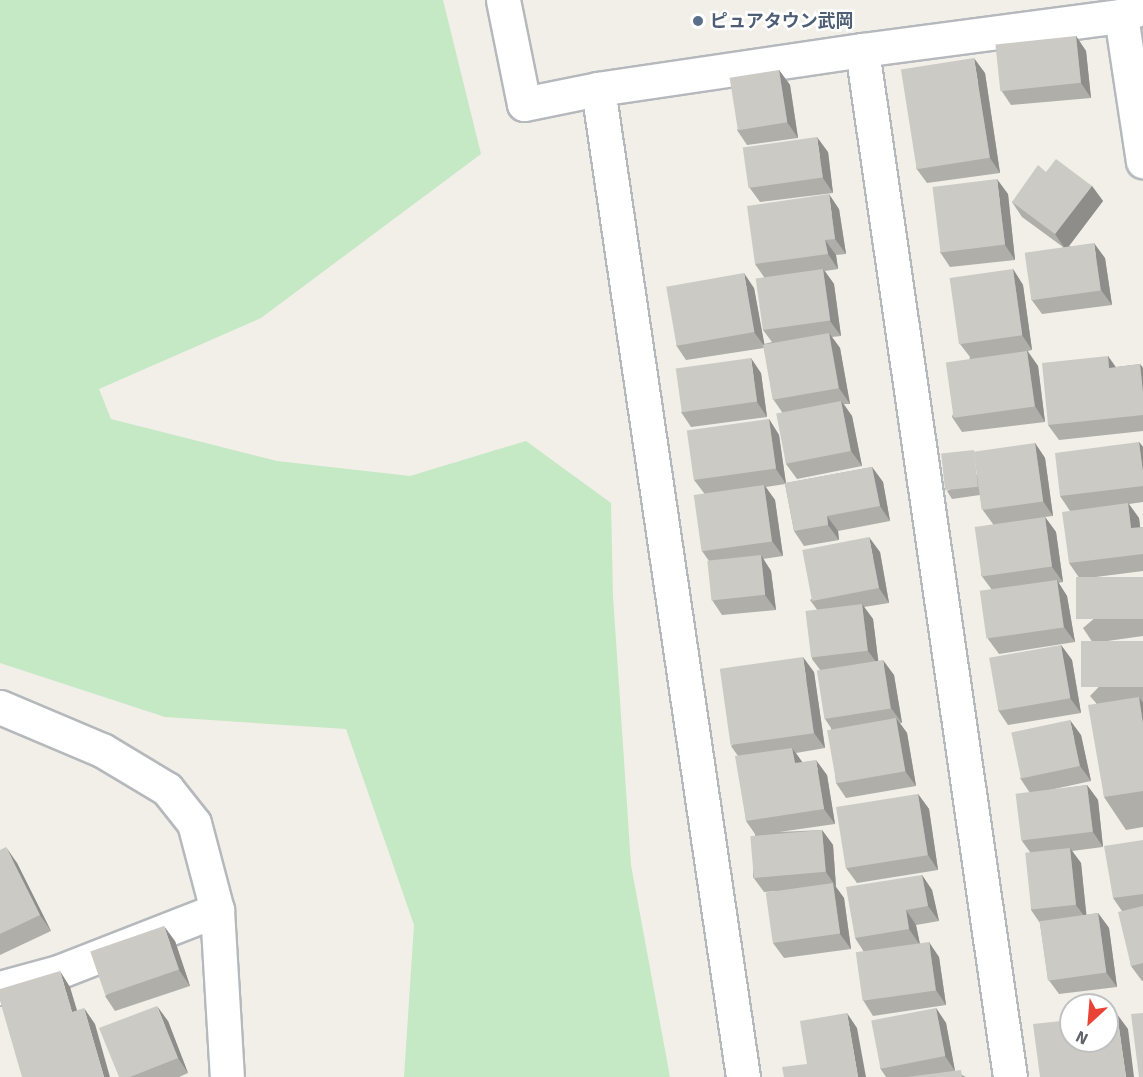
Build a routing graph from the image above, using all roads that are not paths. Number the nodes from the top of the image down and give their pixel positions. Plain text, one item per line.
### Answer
1 (502, 0) edge
2 (1132, 11) edge
3 (862, 50) junction
4 (598, 89) junction
5 (1143, 161) edge
6 (0, 707) edge
7 (217, 910) junction
8 (0, 988) edge
9 (227, 1077) edge
10 (743, 1077) edge
11 (1010, 1077) edge

1 - 4 street
2 - 3 street
2 - 5 street
3 - 4 street
3 - 11 street
4 - 10 street
6 - 7 street
7 - 8 street
7 - 9 street

